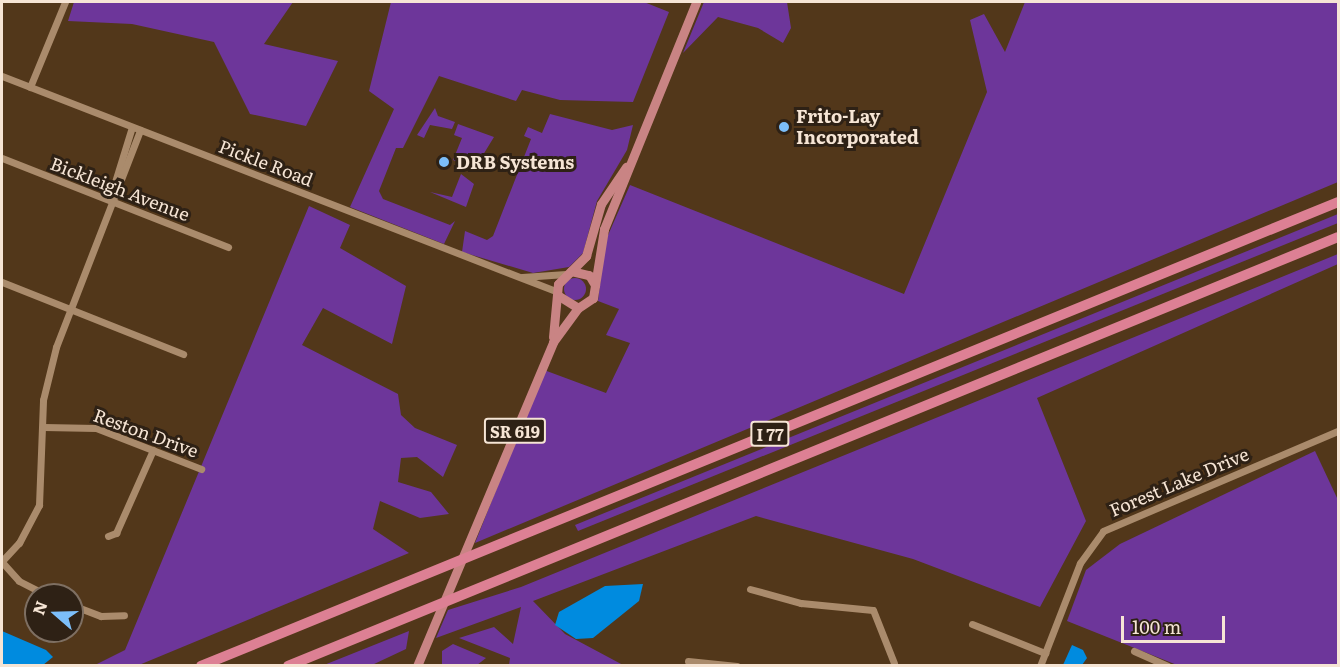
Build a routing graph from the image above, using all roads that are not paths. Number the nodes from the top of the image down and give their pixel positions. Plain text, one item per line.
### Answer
1 (65, 2) edge
2 (696, 2) edge
3 (2, 76) edge
4 (30, 87) junction
5 (132, 128) junction
6 (140, 130) junction
7 (2, 158) edge
8 (626, 168) junction
9 (110, 201) junction
10 (1338, 202) edge
11 (1338, 237) edge
12 (228, 247) dead end
13 (568, 273) junction
14 (520, 277) junction
15 (2, 282) edge
16 (595, 286) junction
17 (558, 294) junction
18 (578, 308) junction
19 (68, 309) junction
20 (553, 342) junction
21 (183, 354) dead end
22 (44, 427) junction
23 (1338, 431) edge
24 (153, 450) junction
25 (201, 469) dead end
26 (108, 536) dead end
27 (2, 562) edge
28 (24, 584) edge
29 (750, 590) dead end
30 (84, 610) edge
31 (124, 615) dead end
32 (972, 624) dead end
33 (1134, 651) dead end
34 (1045, 653) junction
35 (688, 661) dead end
36 (1151, 662) edge
37 (892, 665) edge
38 (201, 666) edge
39 (288, 666) edge
40 (417, 666) edge
41 (737, 666) edge
42 (1040, 666) edge
43 (1168, 666) edge

1 - 4 street
2 - 8 main road
3 - 4 street, Pickle Road
4 - 5 street, Pickle Road
5 - 6 street, Pickle Road
5 - 9 street
6 - 9 street
6 - 14 street, Pickle Road
7 - 9 street, Bickleigh Avenue
8 - 13 main road
8 - 16 main road
9 - 12 street, Bickleigh Avenue
9 - 19 street
10 - 38 highway, I 77
11 - 39 highway, I 77
13 - 14 street, Pickle Road
13 - 16 main road
13 - 17 main road
14 - 17 street, Pickle Road
15 - 19 street
16 - 18 main road
17 - 18 main road
17 - 20 main road
18 - 20 main road
19 - 21 street
19 - 22 street
20 - 40 main road, SR 619
22 - 24 street, Reston Drive
22 - 27 street
23 - 34 street, Forest Lake Drive
24 - 25 street, Reston Drive
24 - 26 street
27 - 28 street
29 - 37 street
30 - 31 street
32 - 34 street
33 - 36 street
34 - 42 street, Forest Lake Drive
35 - 41 street
36 - 43 street

